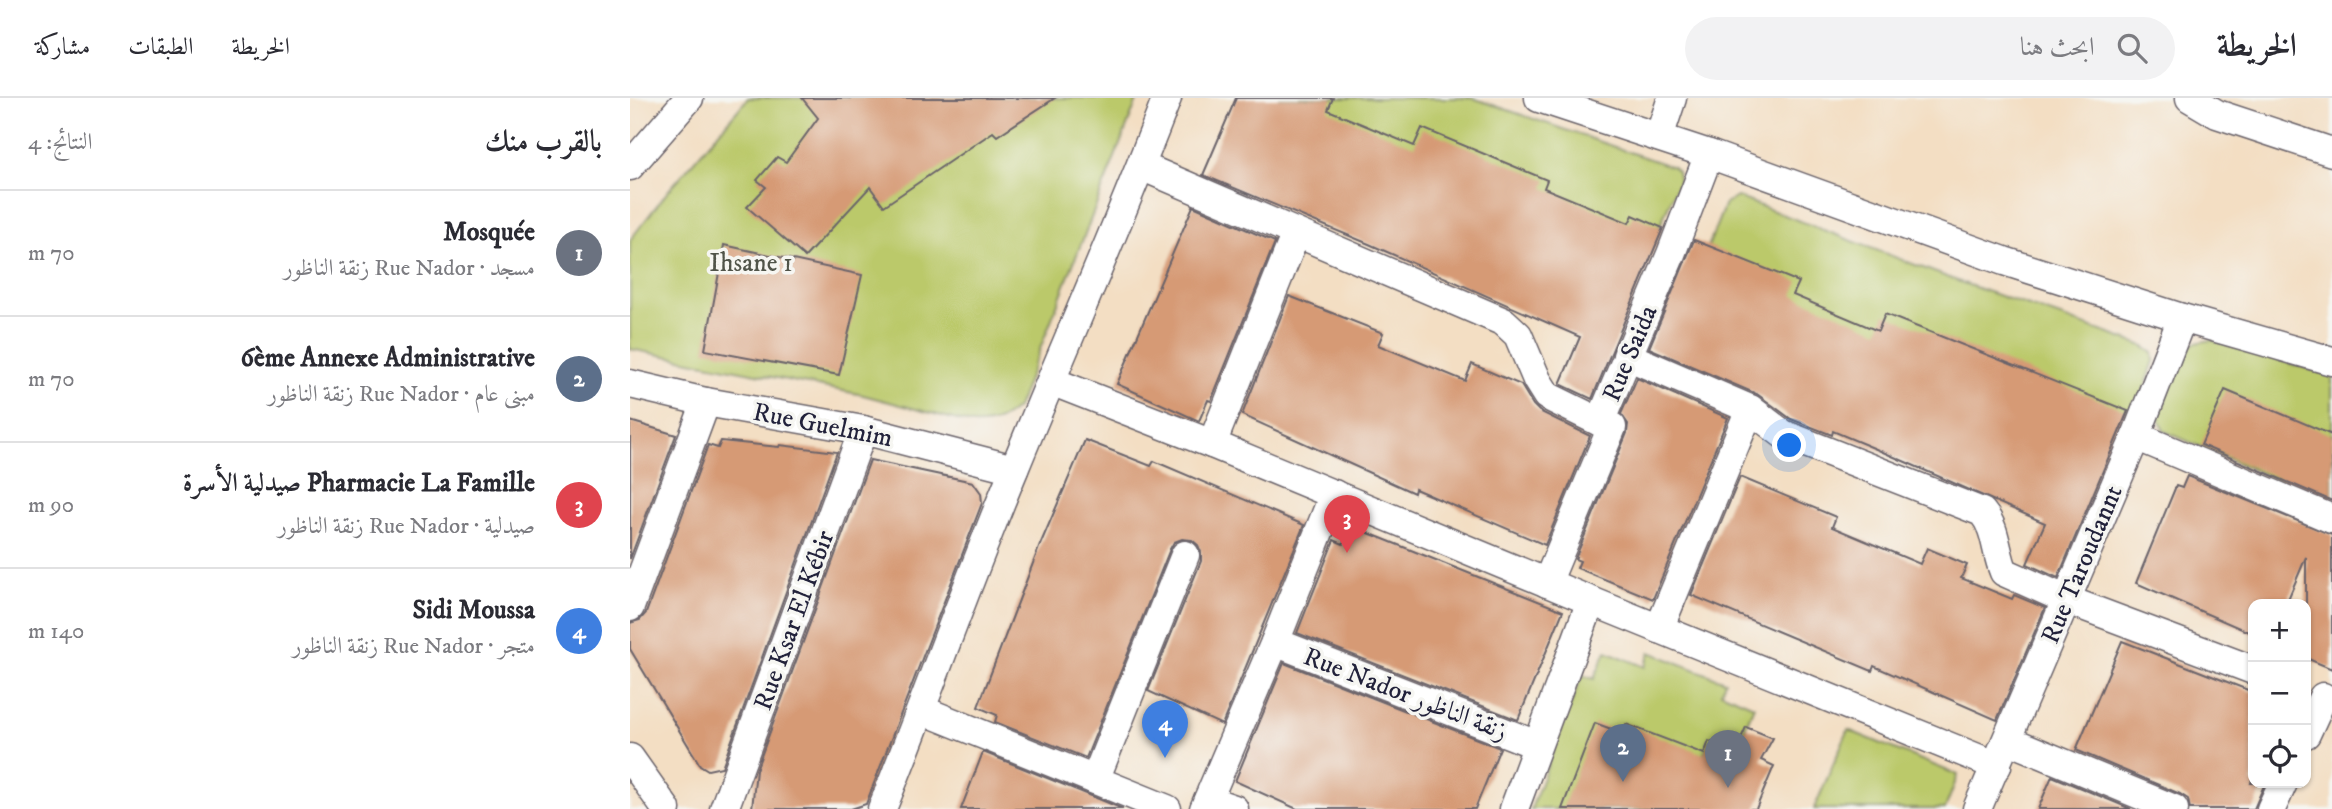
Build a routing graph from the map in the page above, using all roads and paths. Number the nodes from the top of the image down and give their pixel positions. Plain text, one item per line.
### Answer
1 (689, 98) edge
2 (1167, 98) edge
3 (1539, 98) edge
4 (1672, 98) edge
5 (2190, 98) edge
6 (1659, 137) junction
7 (2332, 152) edge
8 (1709, 154) junction
9 (630, 166) edge
10 (1141, 166) junction
11 (1296, 233) junction
12 (2182, 318) junction
13 (2330, 352) edge
14 (1627, 356) junction
15 (1051, 381) junction
16 (630, 384) edge
17 (706, 402) junction
18 (1750, 409) junction
19 (1600, 422) junction
20 (863, 430) junction
21 (2136, 436) junction
22 (1212, 444) junction
23 (1014, 469) junction
24 (1334, 494) junction
25 (2332, 519) edge
26 (1185, 555) dead end
27 (1547, 583) junction
28 (2067, 600) junction
29 (1591, 601) junction
30 (630, 607) edge
31 (1659, 629) junction
32 (1275, 642) junction
33 (2248, 668) edge
34 (2320, 696) edge
35 (922, 710) junction
36 (2309, 725) edge
37 (2008, 740) junction
38 (1538, 745) junction
39 (630, 758) edge
40 (1997, 766) junction
41 (1096, 780) junction
42 (2281, 788) edge
43 (1216, 806) edge
44 (666, 809) edge
45 (724, 809) edge
46 (882, 809) edge
47 (1167, 809) edge
48 (1514, 809) edge
49 (1977, 809) edge
50 (2174, 809) edge
51 (2271, 809) edge

1 - 9 street
2 - 10 street
3 - 6 street
4 - 6 street
5 - 7 street
6 - 8 street
8 - 12 street
8 - 14 street, Rue Saida
10 - 11 street
10 - 15 street
11 - 19 street
11 - 22 street
12 - 13 street
12 - 21 street, Rue Taroudannt
14 - 18 street
14 - 19 street, Rue Saida
15 - 22 street
15 - 23 street
16 - 17 street, Rue Guelmim
17 - 20 street, Rue Guelmim
17 - 30 street
18 - 28 street
18 - 31 street
19 - 27 street, Rue Saida
20 - 23 street, Rue Guelmim
20 - 45 street, Rue Ksar El Kébir
21 - 25 street
21 - 28 street, Rue Taroudannt
22 - 24 street
23 - 35 street
24 - 27 street
24 - 32 street
26 - 41 street
27 - 29 street
28 - 33 street
28 - 37 street, Rue Taroudannt
29 - 31 street
29 - 38 street
31 - 40 street
32 - 38 street, Rue Nador زنقة الناظور
32 - 43 street
34 - 36 street
35 - 41 street
35 - 46 street
37 - 40 street, Rue Taroudannt
37 - 50 street
38 - 48 street
39 - 44 street
40 - 49 street, Rue Taroudannt
41 - 47 street
42 - 51 street

